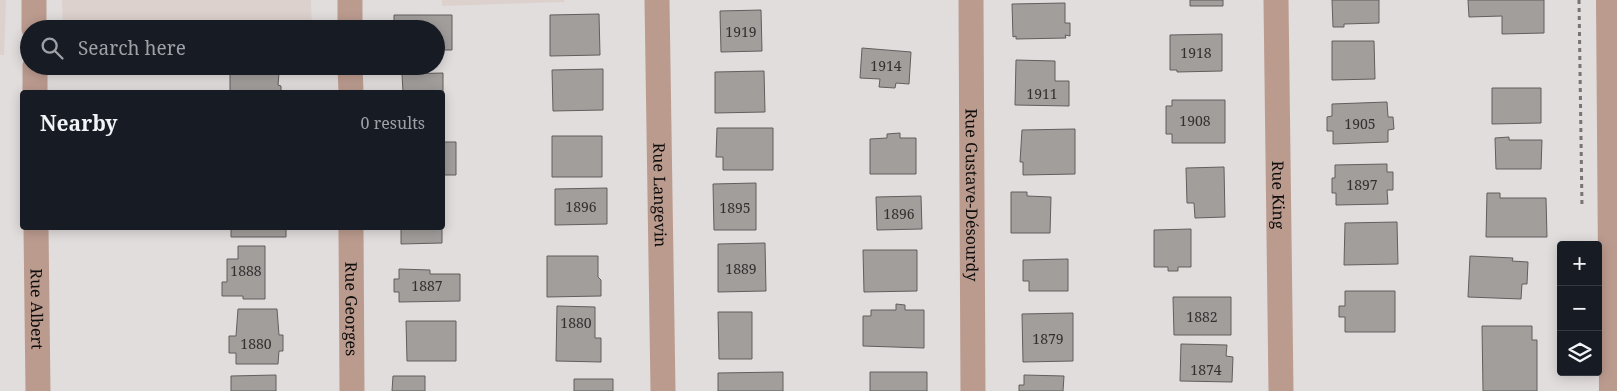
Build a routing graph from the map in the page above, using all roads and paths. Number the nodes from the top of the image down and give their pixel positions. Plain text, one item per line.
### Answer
1 (34, 0) edge
2 (350, 0) edge
3 (657, 0) edge
4 (971, 0) edge
5 (1276, 0) edge
6 (1579, 0) edge
7 (1610, 0) edge
8 (34, 20) edge
9 (350, 20) edge
10 (35, 75) edge
11 (350, 75) edge
12 (35, 90) edge
13 (350, 90) edge
14 (1582, 215) dead end
15 (36, 230) edge
16 (351, 230) edge
17 (38, 391) edge
18 (352, 391) edge
19 (663, 391) edge
20 (973, 391) edge
21 (1281, 391) edge
22 (1613, 391) edge

1 - 8 street
2 - 9 street
3 - 19 street, Rue Langevin
4 - 20 street, Rue Gustave-Désourdy
5 - 21 street, Rue King
6 - 14 path
7 - 22 street
10 - 12 street
11 - 13 street
15 - 17 street, Rue Albert
16 - 18 street, Rue Georges

